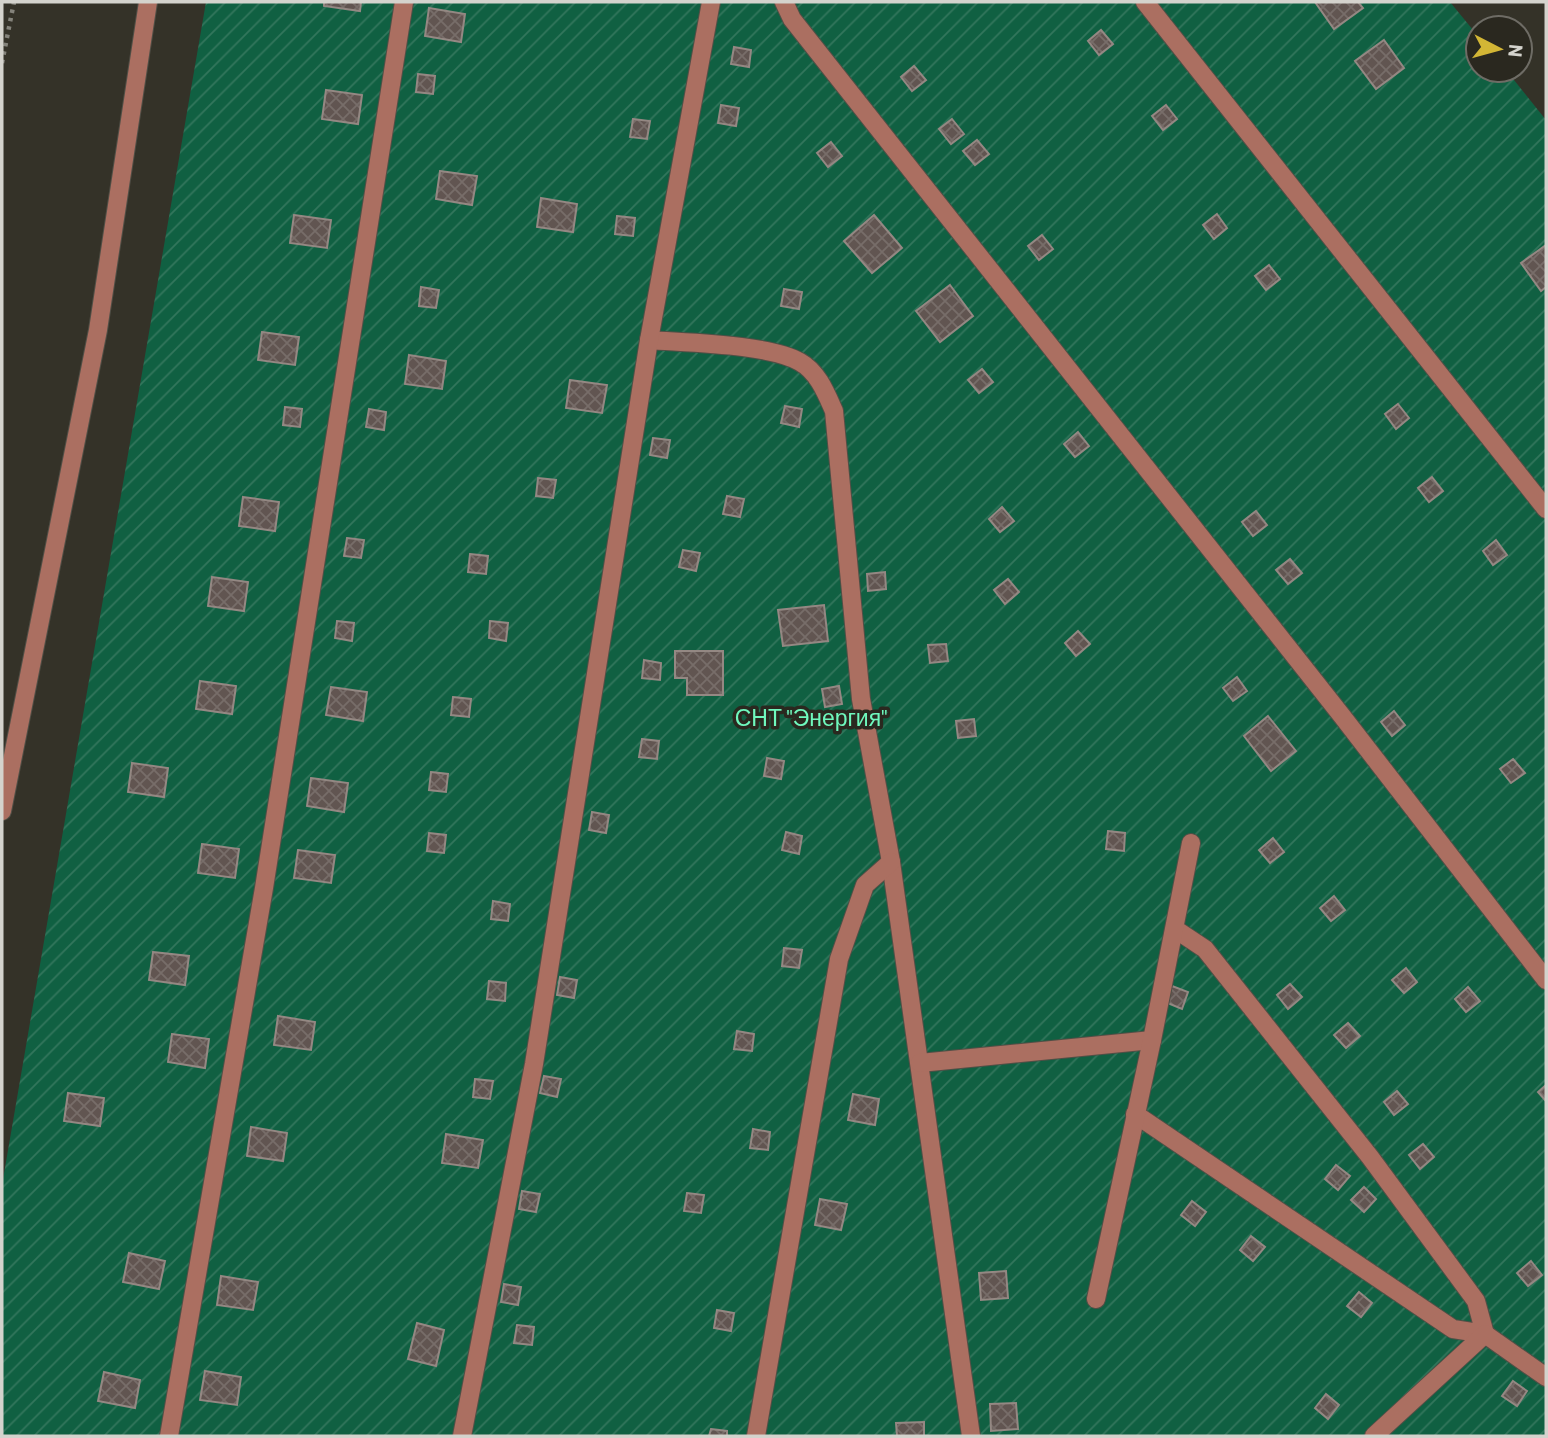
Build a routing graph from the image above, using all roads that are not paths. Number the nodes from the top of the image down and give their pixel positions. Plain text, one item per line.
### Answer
1 (148, 2) edge
2 (404, 2) edge
3 (711, 2) edge
4 (785, 2) edge
5 (1145, 2) edge
6 (649, 340) junction
7 (1546, 509) edge
8 (2, 811) edge
9 (1191, 843) dead end
10 (891, 862) junction
11 (1175, 929) junction
12 (1546, 980) edge
13 (1152, 1040) junction
14 (919, 1063) junction
15 (1135, 1114) junction
16 (1096, 1299) dead end
17 (1485, 1335) junction
18 (1546, 1377) edge
19 (170, 1436) edge
20 (462, 1436) edge
21 (756, 1436) edge
22 (971, 1436) edge
23 (1374, 1436) edge

1 - 8 lane
2 - 19 lane
3 - 6 lane
4 - 12 lane
5 - 7 lane
6 - 10 lane
6 - 20 lane
9 - 11 lane
10 - 14 lane
10 - 21 lane
11 - 13 lane
11 - 17 lane
13 - 14 lane
13 - 15 lane
14 - 22 lane
15 - 16 lane
15 - 17 lane
17 - 18 lane
17 - 23 lane

